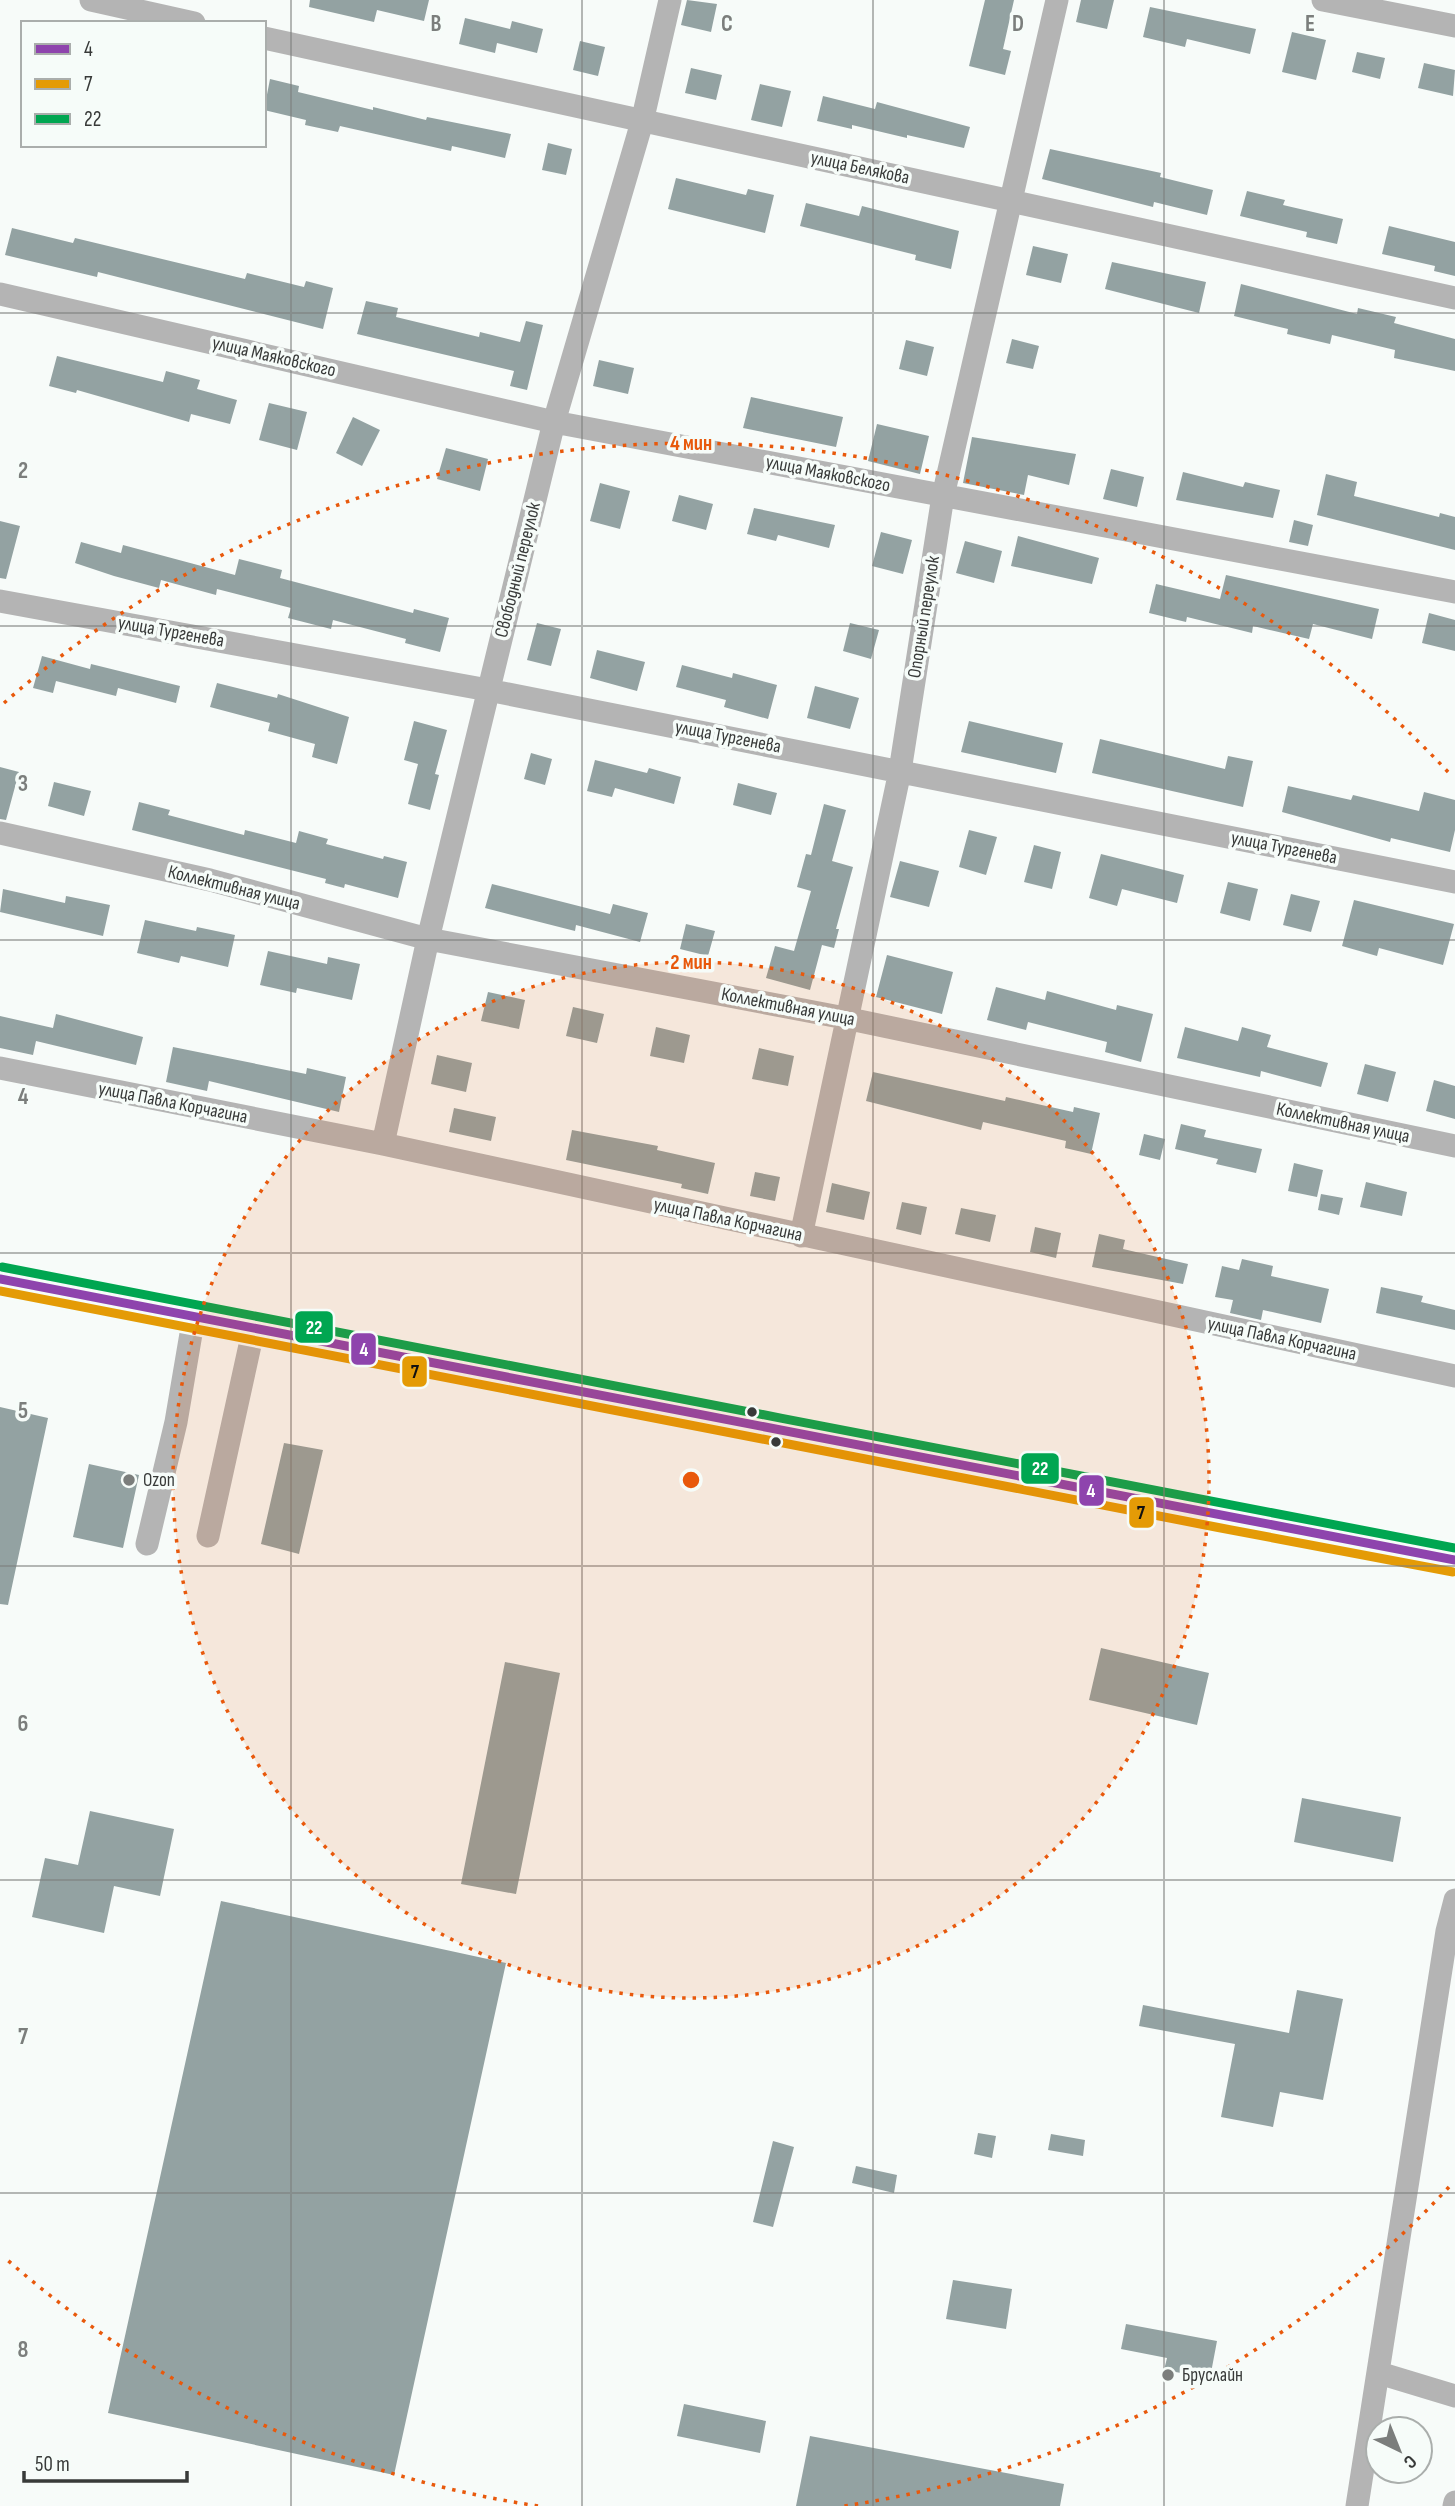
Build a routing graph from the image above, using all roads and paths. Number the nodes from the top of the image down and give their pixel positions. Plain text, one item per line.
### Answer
1 (91, 0) edge
2 (670, 0) edge
3 (1057, 0) edge
4 (1323, 0) edge
5 (185, 21) edge
6 (1455, 26) edge
7 (266, 38) edge
8 (642, 122) junction
9 (1012, 200) junction
10 (0, 294) edge
11 (1455, 298) edge
12 (554, 422) junction
13 (943, 496) junction
14 (1455, 592) edge
15 (0, 601) edge
16 (488, 690) junction
17 (900, 771) junction
18 (0, 833) edge
19 (1455, 882) edge
20 (428, 939) junction
21 (845, 1018) junction
22 (0, 1068) edge
23 (383, 1144) junction
24 (1455, 1146) edge
25 (800, 1236) junction
26 (0, 1279) edge
27 (194, 1316) junction
28 (254, 1327) junction
29 (1455, 1376) edge
30 (208, 1536) dead end
31 (147, 1544) dead end
32 (1455, 1559) edge
33 (1455, 1900) edge
34 (1379, 2373) junction
35 (1455, 2396) edge
36 (1357, 2506) edge

1 - 5 street
2 - 8 street, Свободный переулок
3 - 9 street, Опорный переулок
4 - 6 street
7 - 8 street, улица Белякова
8 - 9 street, улица Белякова
8 - 12 street, Свободный переулок
9 - 11 street, улица Белякова
9 - 13 street, Опорный переулок
10 - 12 street, улица Маяковского
12 - 13 street, улица Маяковского
12 - 16 street, Свободный переулок
13 - 14 street, улица Маяковского
13 - 17 street, Опорный переулок
15 - 16 street, улица Тургенева
16 - 17 street, улица Тургенева
16 - 20 street, Свободный переулок
17 - 19 street, улица Тургенева
17 - 21 street, Опорный переулок
18 - 20 street, Коллективная улица
20 - 21 street, Коллективная улица
20 - 23 street, Свободный переулок
21 - 24 street, Коллективная улица
21 - 25 street, Опорный переулок
22 - 23 street, улица Павла Корчагина
23 - 25 street, улица Павла Корчагина
25 - 29 street, улица Павла Корчагина
26 - 27 street
27 - 28 street
27 - 31 street
28 - 30 street
28 - 32 street
33 - 34 street
34 - 35 street
34 - 36 street

